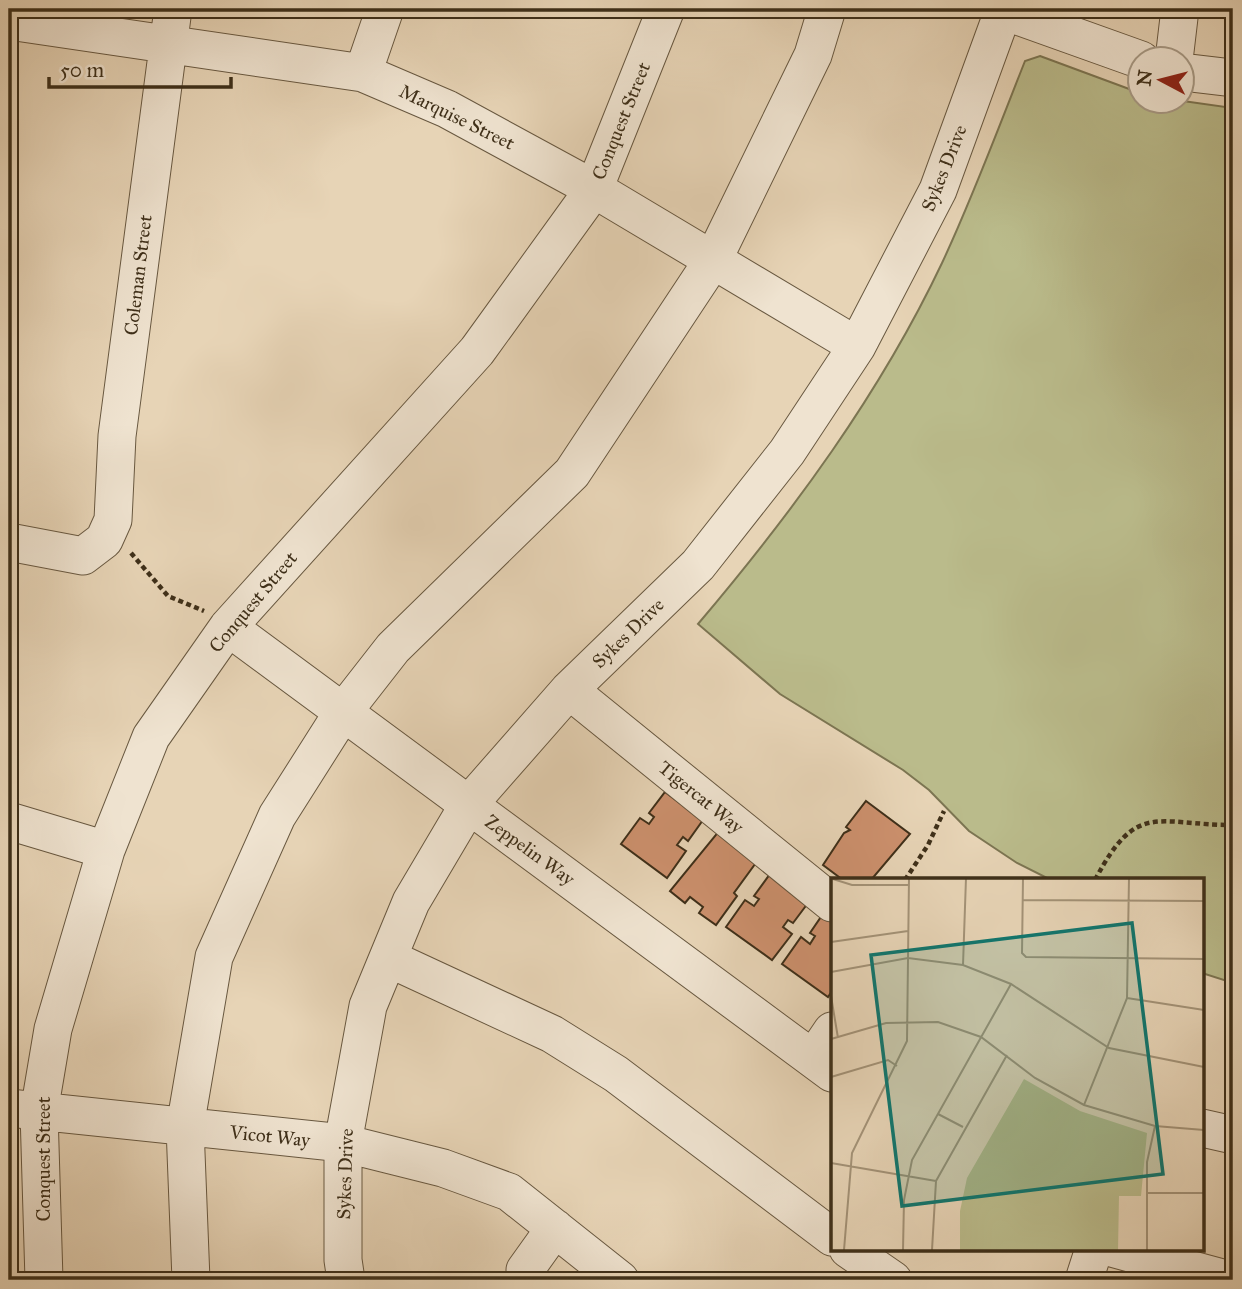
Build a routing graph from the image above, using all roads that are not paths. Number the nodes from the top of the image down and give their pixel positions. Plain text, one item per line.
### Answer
1 (173, 9) edge
2 (385, 9) edge
3 (666, 9) edge
4 (827, 9) edge
5 (1180, 9) edge
6 (1004, 10) edge
7 (9, 21) edge
8 (167, 44) junction
9 (1176, 46) edge
10 (1126, 55) edge
11 (363, 73) junction
12 (1196, 74) edge
13 (1233, 78) edge
14 (594, 189) junction
15 (713, 260) junction
16 (857, 346) junction
17 (9, 542) edge
18 (228, 627) junction
19 (569, 690) junction
20 (344, 712) junction
21 (469, 804) junction
22 (9, 821) edge
23 (106, 850) junction
24 (831, 902) edge
25 (388, 958) junction
26 (826, 1054) edge
27 (24, 1110) edge
28 (185, 1127) junction
29 (1204, 1128) edge
30 (1233, 1135) edge
31 (343, 1143) junction
32 (555, 1228) junction
33 (831, 1236) edge
34 (849, 1250) edge
35 (1094, 1250) edge
36 (1119, 1250) edge
37 (44, 1280) edge
38 (191, 1280) edge
39 (346, 1280) edge
40 (526, 1280) edge
41 (620, 1280) edge
42 (894, 1280) edge
43 (1084, 1280) edge
44 (1230, 1280) edge

1 - 8 street, Coleman Street
2 - 11 street
3 - 14 street, Conquest Street
4 - 15 street
5 - 9 street
6 - 10 street
6 - 16 street, Sykes Drive
7 - 8 street, Marquise Street
8 - 11 street, Marquise Street
8 - 17 street, Coleman Street
11 - 14 street, Marquise Street
12 - 13 street
14 - 15 street, Marquise Street
14 - 18 street, Conquest Street
15 - 16 street, Marquise Street
15 - 20 street
16 - 19 street, Sykes Drive
18 - 20 street, Zeppelin Way
18 - 23 street, Conquest Street
19 - 21 street, Sykes Drive
19 - 24 street, Tigercat Way
20 - 21 street, Zeppelin Way
20 - 28 street
21 - 25 street, Sykes Drive
21 - 26 street, Zeppelin Way
22 - 23 street
23 - 27 street, Conquest Street
25 - 31 street, Sykes Drive
25 - 33 street
27 - 28 street, Vicot Way
27 - 37 street, Conquest Street
28 - 31 street, Vicot Way
28 - 38 street
29 - 30 street
31 - 32 street, Vicot Way
31 - 39 street, Sykes Drive
32 - 40 street
32 - 41 street, Vicot Way
34 - 42 street
35 - 43 street
36 - 44 street

